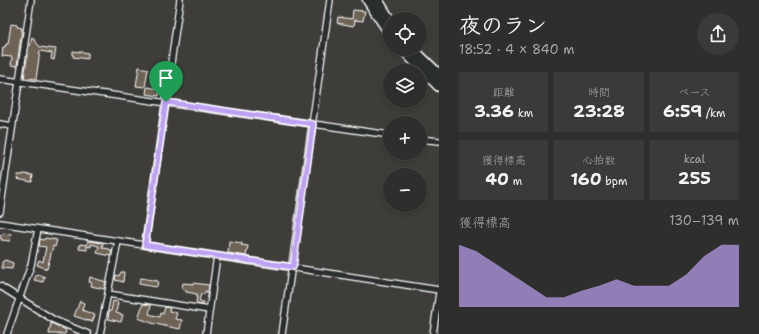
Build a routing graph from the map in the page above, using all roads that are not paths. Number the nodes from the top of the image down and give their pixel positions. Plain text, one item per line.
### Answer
1 (30, 0) edge
2 (180, 0) edge
3 (330, 0) edge
4 (368, 0) edge
5 (377, 0) edge
6 (384, 12) edge
7 (383, 22) edge
8 (410, 56) edge
9 (419, 56) edge
10 (439, 75) edge
11 (0, 78) edge
12 (18, 81) junction
13 (439, 86) edge
14 (166, 102) junction
15 (0, 124) edge
16 (313, 124) junction
17 (12, 126) junction
18 (383, 134) edge
19 (427, 140) edge
20 (439, 141) edge
21 (0, 212) edge
22 (0, 223) edge
23 (38, 229) junction
24 (118, 241) junction
25 (145, 245) junction
26 (217, 256) junction
27 (293, 267) junction
28 (0, 286) edge
29 (439, 291) edge
30 (108, 294) junction
31 (19, 298) junction
32 (210, 310) junction
33 (7, 334) edge
34 (88, 334) edge
35 (100, 334) edge
36 (206, 334) edge
37 (282, 334) edge
38 (434, 334) edge

1 - 12 street
2 - 14 street
3 - 16 street
4 - 7 highway
5 - 6 highway
8 - 13 highway
9 - 10 highway
11 - 12 street
12 - 14 street
12 - 17 street
14 - 16 street
14 - 25 street
15 - 17 street
16 - 18 street
16 - 27 street
17 - 21 street
19 - 20 street
22 - 23 street
23 - 24 street
23 - 31 street
24 - 25 street
24 - 30 street
25 - 26 street
26 - 27 street
26 - 32 street
27 - 29 street
27 - 37 street
28 - 31 street
29 - 38 street
30 - 32 street
30 - 35 street
31 - 33 street
31 - 34 street
32 - 36 street

